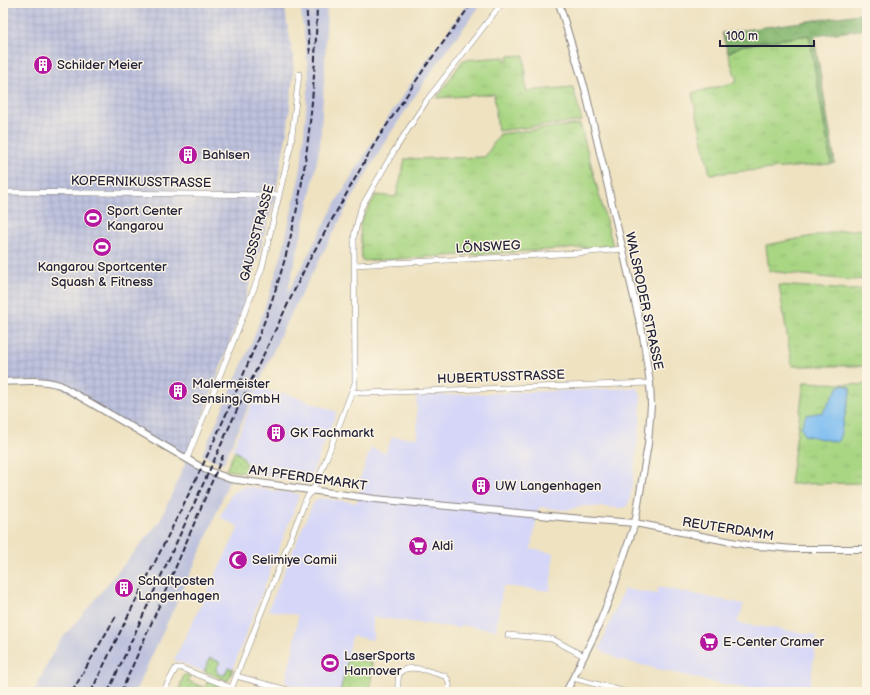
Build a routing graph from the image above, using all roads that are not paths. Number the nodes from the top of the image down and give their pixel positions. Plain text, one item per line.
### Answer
1 (502, 3) edge
2 (559, 3) edge
3 (299, 74) dead end
4 (3, 192) edge
5 (279, 194) junction
6 (623, 249) junction
7 (354, 265) junction
8 (3, 382) edge
9 (650, 383) junction
10 (353, 392) junction
11 (187, 459) junction
12 (312, 491) junction
13 (635, 523) junction
14 (867, 549) edge
15 (508, 635) dead end
16 (584, 656) junction
17 (236, 676) junction
18 (573, 678) junction
19 (231, 690) edge
20 (162, 692) edge
21 (295, 692) edge
22 (398, 692) edge
23 (448, 692) edge
24 (566, 692) edge
25 (626, 692) edge

1 - 7 street
2 - 6 street, WALSRODER STRASSE
3 - 5 street, GAUSSSTRASSE
4 - 5 street, KOPERNIKUSSTRASSE
5 - 11 street, GAUSSSTRASSE
6 - 7 street, LÖNSWEG
6 - 9 street, WALSRODER STRASSE
7 - 10 street
8 - 11 street, AM PFERDEMARKT
9 - 10 street, HUBERTUSSTRASSE
9 - 13 street, WALSRODER STRASSE
10 - 12 street
11 - 12 street, AM PFERDEMARKT
12 - 13 street, AM PFERDEMARKT
12 - 17 street
13 - 14 street, REUTERDAMM
13 - 16 street, WALSRODER STRASSE
15 - 16 street
16 - 18 street, WALSRODER STRASSE
17 - 19 street
17 - 21 street
18 - 24 street, WALSRODER STRASSE
18 - 25 street
19 - 20 street
22 - 23 street

